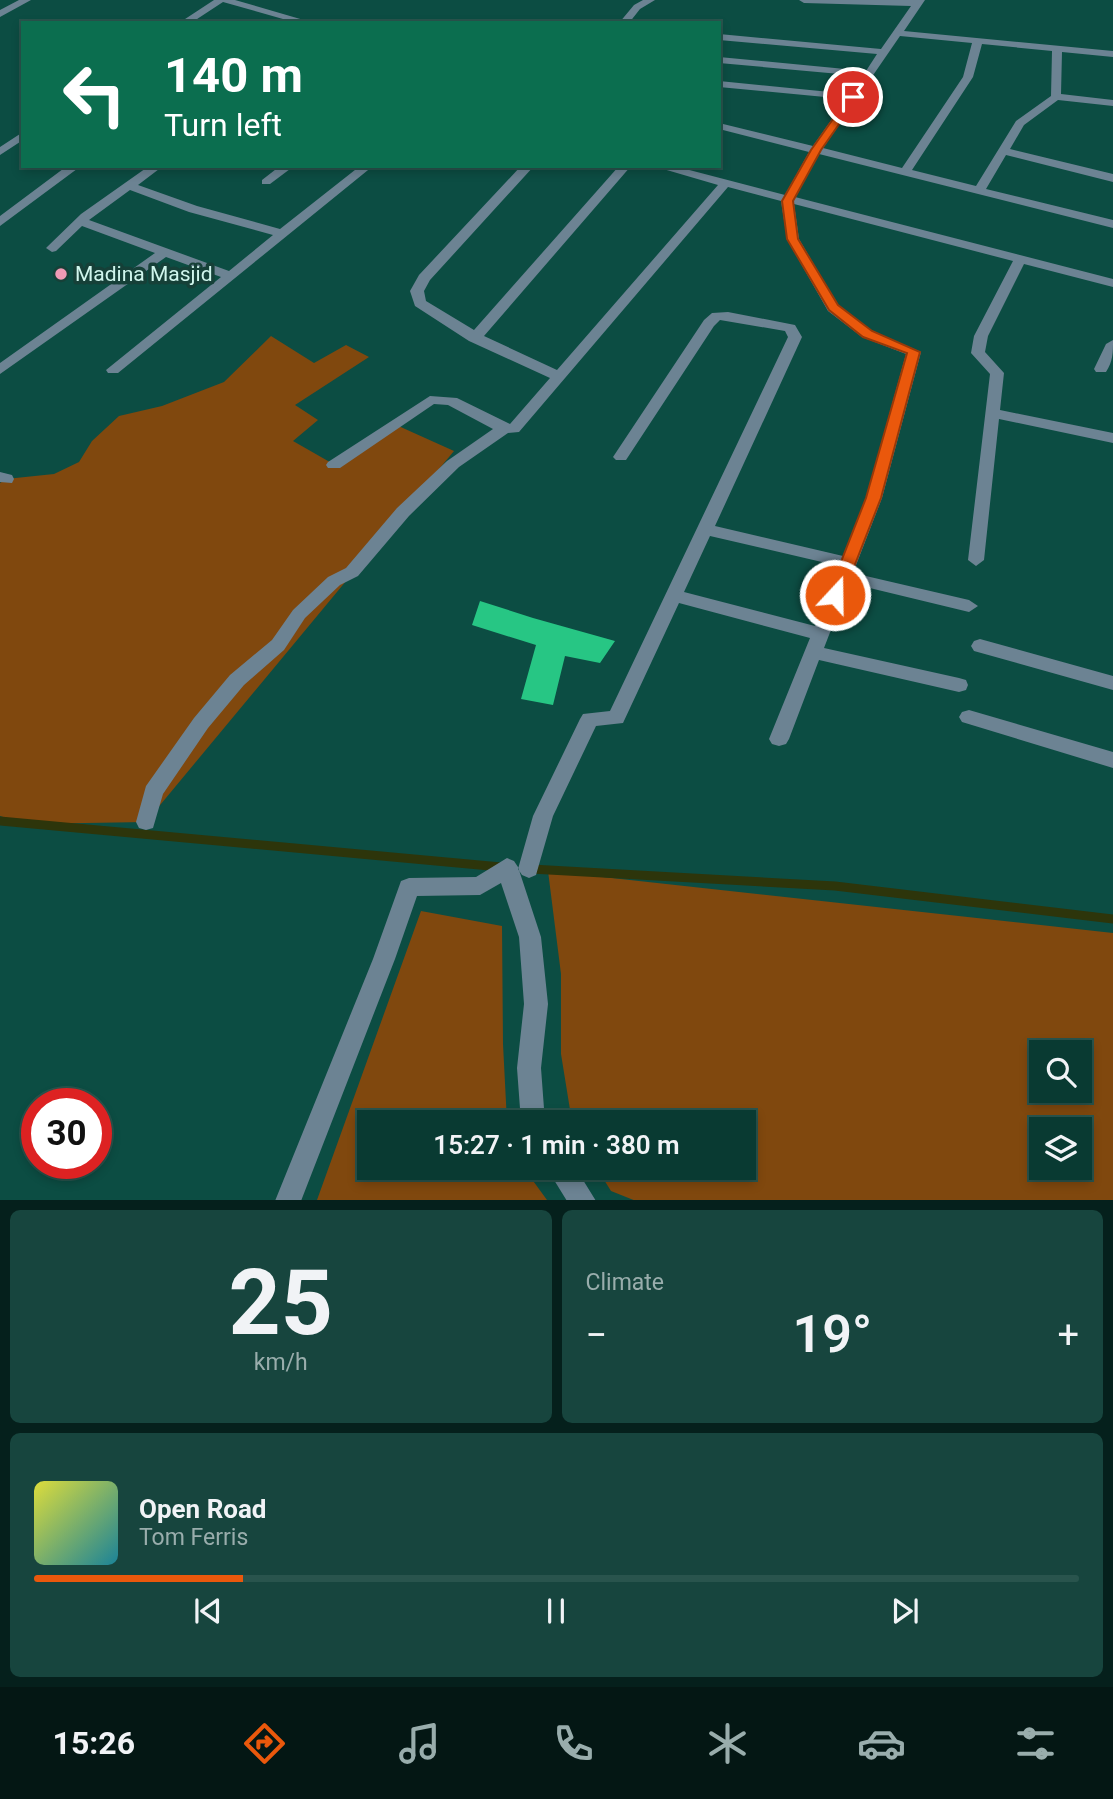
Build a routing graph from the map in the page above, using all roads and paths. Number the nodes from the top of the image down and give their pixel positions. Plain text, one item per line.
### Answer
1 (26, 0) edge
2 (222, 0) edge
3 (650, 0) edge
4 (804, 0) edge
5 (919, 1) edge
6 (0, 14) edge
7 (187, 21) edge
8 (301, 21) edge
9 (626, 21) edge
10 (899, 33) junction
11 (721, 37) edge
12 (978, 41) junction
13 (1056, 49) junction
14 (885, 52) junction
15 (1113, 54) edge
16 (721, 61) edge
17 (733, 62) junction
18 (869, 74) junction
19 (722, 84) edge
20 (853, 97) junction
21 (1056, 97) junction
22 (1113, 103) edge
23 (721, 126) edge
24 (21, 136) edge
25 (816, 150) junction
26 (1003, 151) junction
27 (0, 152) edge
28 (72, 168) edge
29 (154, 168) edge
30 (285, 168) edge
31 (365, 168) edge
32 (526, 168) edge
33 (623, 168) edge
34 (666, 168) edge
35 (905, 172) junction
36 (1113, 178) edge
37 (267, 182) dead end
38 (725, 184) junction
39 (129, 186) junction
40 (979, 191) junction
41 (788, 201) junction
42 (80, 221) junction
43 (0, 222) edge
44 (1113, 224) edge
45 (283, 234) junction
46 (52, 248) dead end
47 (164, 252) junction
48 (1020, 260) junction
49 (231, 276) junction
50 (1113, 283) edge
51 (474, 338) junction
52 (1113, 344) edge
53 (1101, 369) dead end
54 (0, 370) edge
55 (113, 370) dead end
56 (559, 376) junction
57 (994, 413) junction
58 (503, 429) junction
59 (1113, 438) edge
60 (621, 457) dead end
61 (334, 465) dead end
62 (705, 528) junction
63 (976, 560) dead end
64 (846, 569) junction
65 (674, 596) junction
66 (969, 606) dead end
67 (817, 643) junction
68 (980, 646) dead end
69 (1113, 683) edge
70 (959, 685) dead end
71 (969, 717) dead end
72 (779, 739) dead end
73 (1113, 760) edge
74 (146, 822) dead end
75 (528, 869) dead end
76 (532, 1110) edge
77 (568, 1180) edge
78 (288, 1200) edge
79 (583, 1200) edge

1 - 6 street
2 - 7 street
2 - 8 street
3 - 9 street
4 - 5 street
5 - 10 street
10 - 12 street
10 - 14 street
11 - 14 street
12 - 13 street
12 - 35 street
13 - 15 street
13 - 21 street
14 - 18 street
16 - 17 street
17 - 18 street
17 - 19 street
18 - 20 street
19 - 20 street
20 - 25 street
21 - 22 street
21 - 26 street
23 - 25 street
24 - 27 street
25 - 35 street
25 - 41 street
26 - 36 street
26 - 40 street
28 - 43 street
29 - 39 street
30 - 37 street
31 - 45 street
32 - 51 street
33 - 51 street
34 - 38 street
35 - 40 street
38 - 41 street
38 - 56 street
39 - 42 street
39 - 45 street
40 - 44 street
41 - 48 street
41 - 64 street
42 - 46 street
42 - 47 street
45 - 49 street
47 - 49 street
47 - 54 street
48 - 50 street
48 - 57 street
49 - 55 street
51 - 56 street
52 - 53 street
56 - 58 street
57 - 59 street
57 - 63 street
58 - 61 street
58 - 74 street
60 - 62 street
62 - 64 street
62 - 65 street
64 - 66 street
64 - 67 street
65 - 67 street
65 - 75 street
67 - 70 street
67 - 72 street
68 - 69 street
71 - 73 street
76 - 78 street
77 - 79 street

